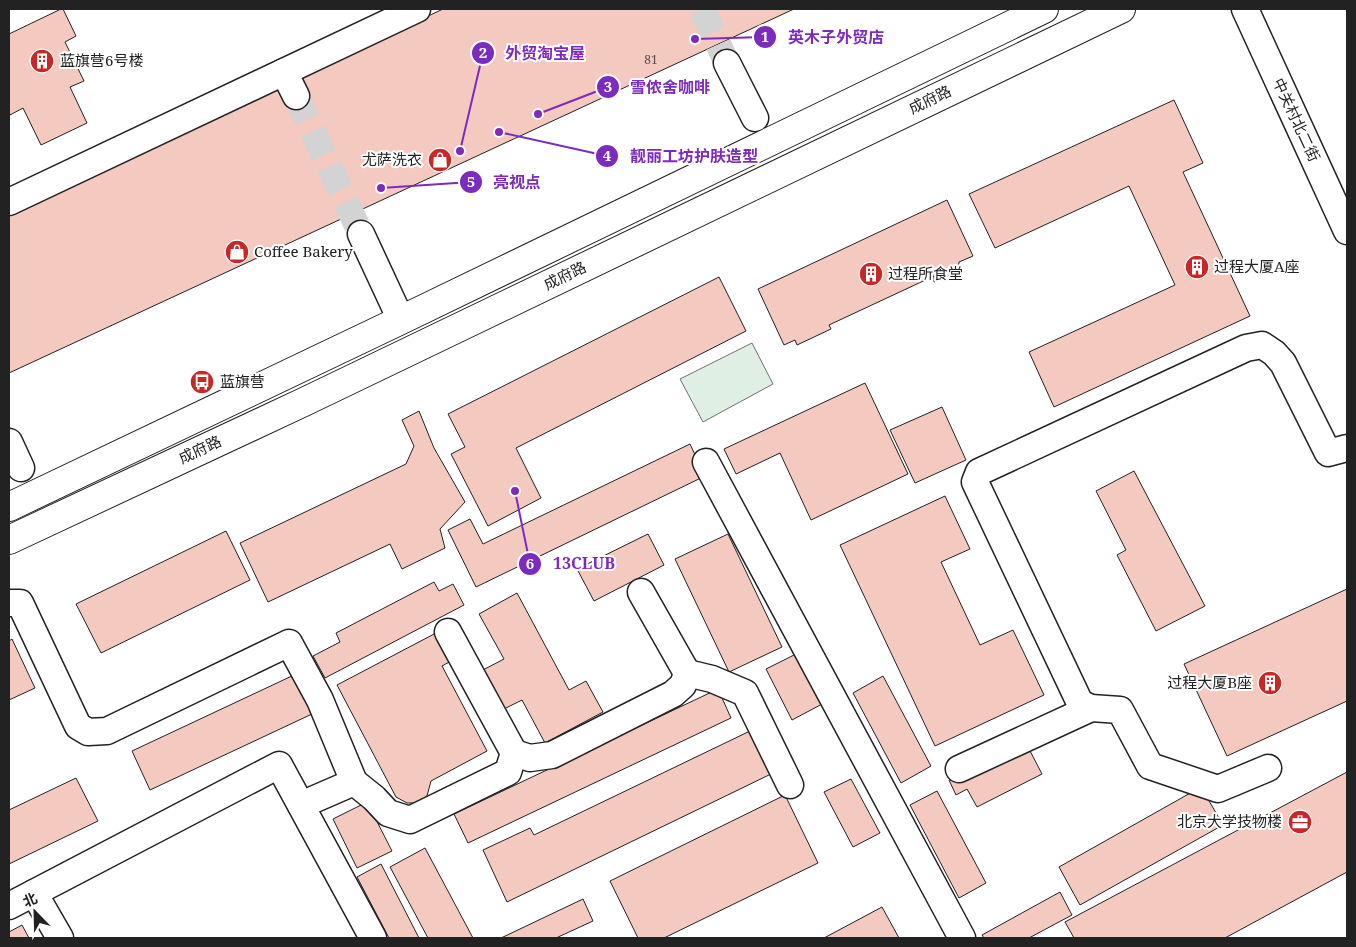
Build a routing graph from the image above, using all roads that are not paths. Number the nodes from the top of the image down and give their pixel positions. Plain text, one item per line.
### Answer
1 (417, 9) edge
2 (1044, 9) edge
3 (1121, 9) edge
4 (1245, 9) edge
5 (1015, 15) edge
6 (727, 63) tunnel mouth
7 (284, 72) junction
8 (296, 96) tunnel mouth
9 (755, 118) dead end
10 (9, 202) edge
11 (1347, 231) edge
12 (361, 234) tunnel mouth
13 (401, 320) junction
14 (9, 442) edge
15 (1347, 448) edge
16 (706, 462) dead end
17 (21, 468) dead end
18 (9, 507) edge
19 (9, 540) edge
20 (641, 592) dead end
21 (9, 603) edge
22 (448, 632) dead end
23 (687, 673) junction
24 (1091, 708) junction
25 (514, 753) junction
26 (1268, 768) dead end
27 (959, 769) dead end
28 (354, 782) junction
29 (790, 785) dead end
30 (301, 805) junction
31 (34, 892) junction
32 (9, 906) edge
33 (60, 938) edge
34 (373, 938) edge
35 (962, 938) edge

1 - 7 street
2 - 5 main road, 成府路
3 - 19 main road, 成府路
4 - 11 street, 中关村北二街
5 - 13 main road, 成府路
6 - 9 street
7 - 8 street
7 - 10 street
12 - 13 street
13 - 18 main road, 成府路
14 - 17 street
15 - 24 street
16 - 35 street
20 - 23 street
21 - 28 street
22 - 25 street
23 - 25 street
23 - 29 street
24 - 26 street
24 - 27 street
25 - 28 street
28 - 30 street
30 - 31 street
30 - 34 street
31 - 32 street
31 - 33 street

